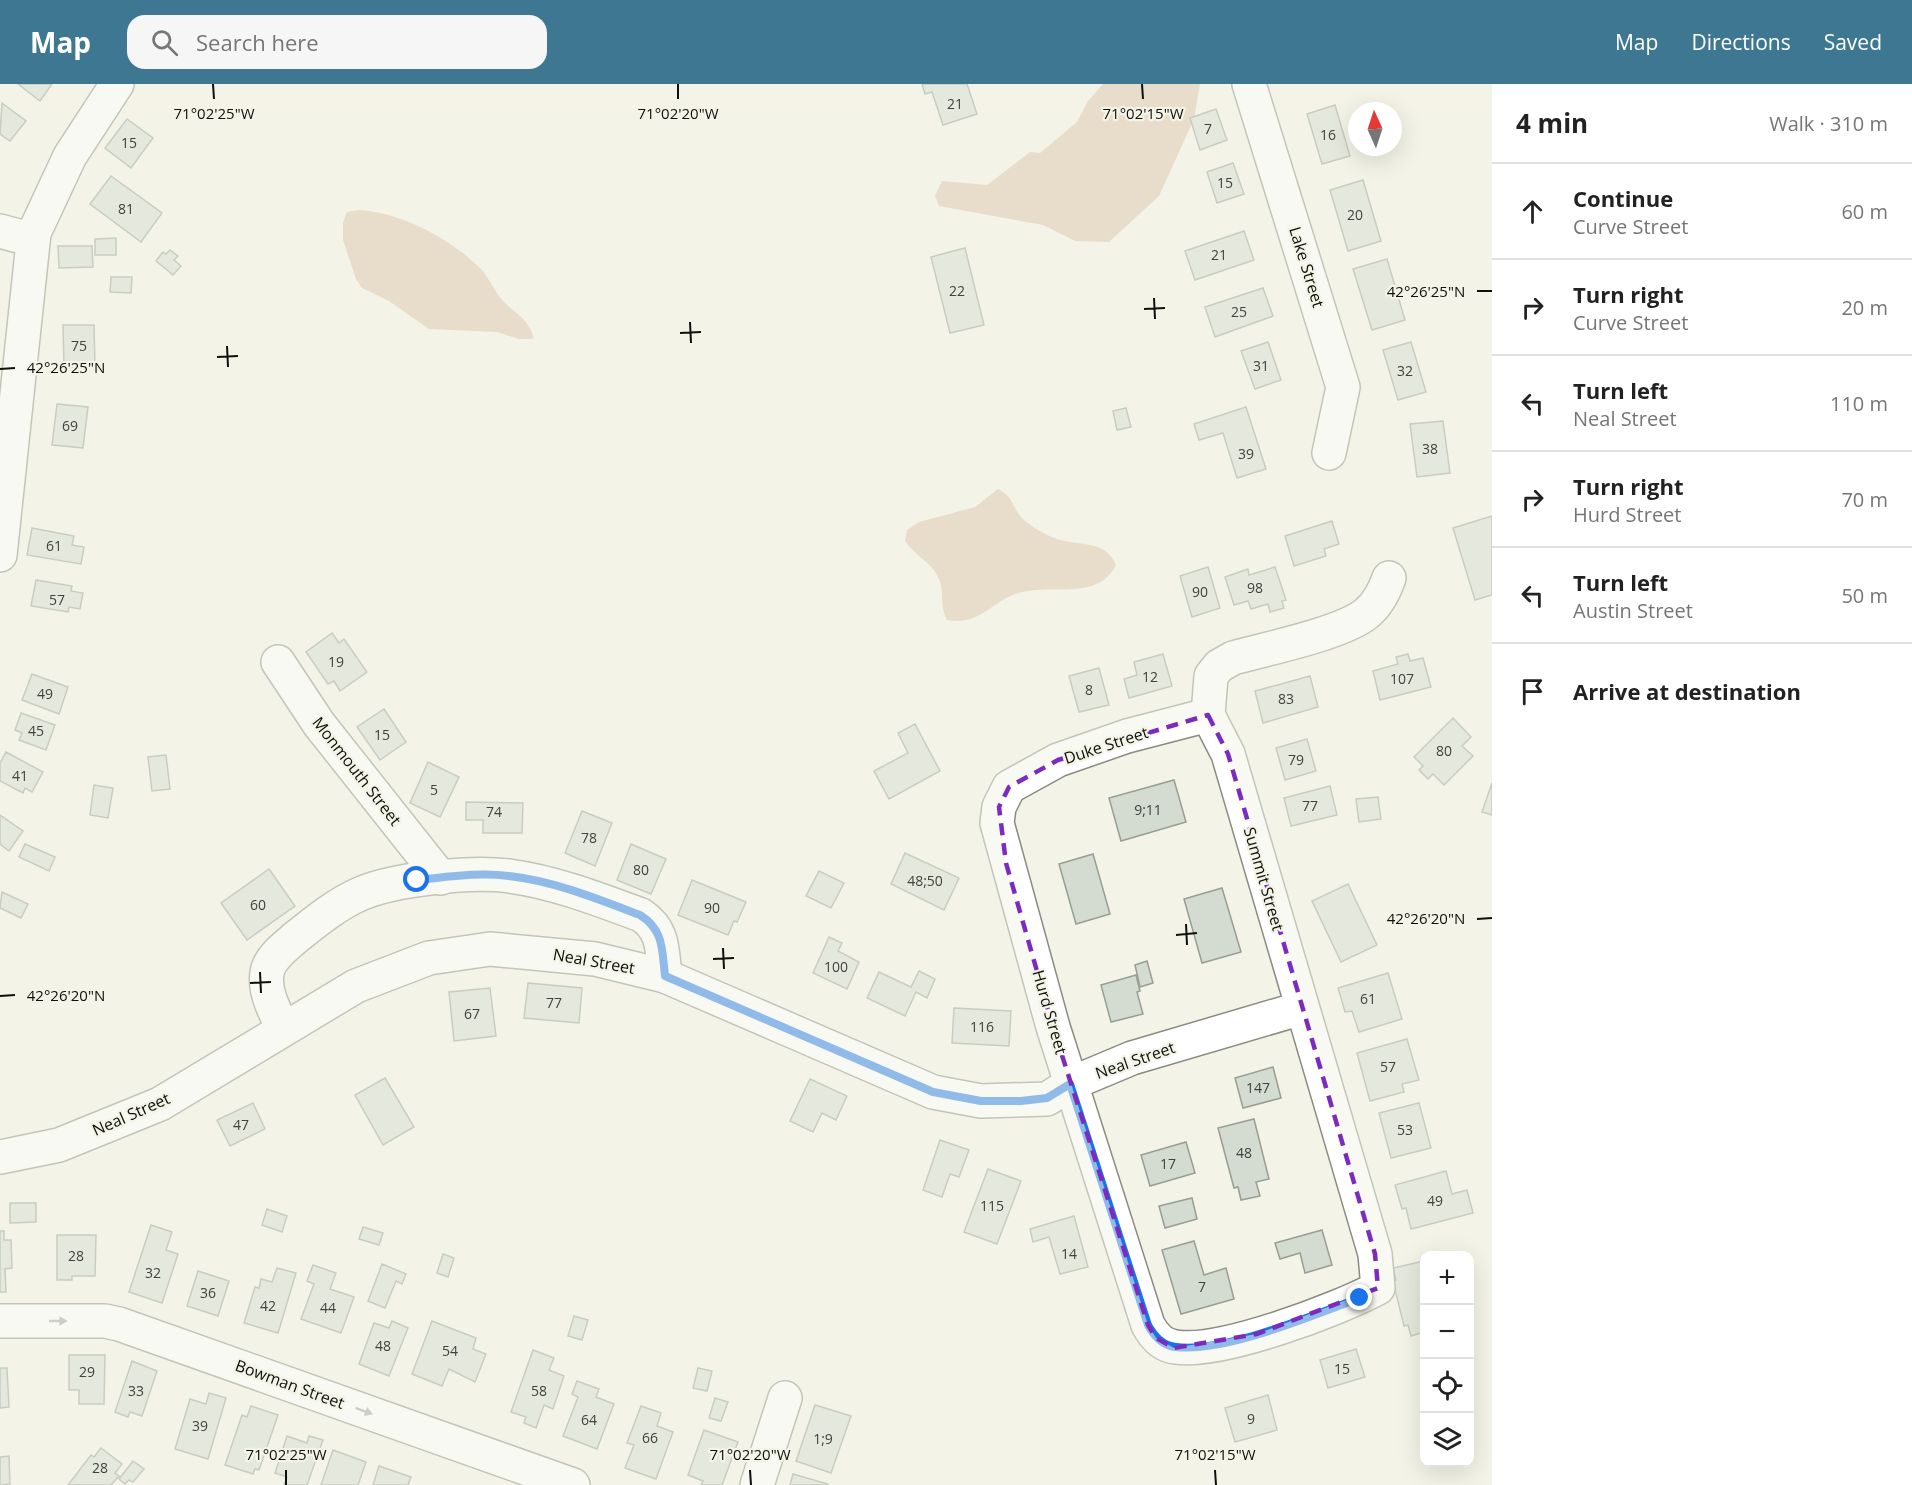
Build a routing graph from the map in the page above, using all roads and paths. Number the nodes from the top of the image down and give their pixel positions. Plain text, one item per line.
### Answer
1 (117, 84) edge
2 (1249, 84) edge
3 (0, 231) edge
4 (33, 240) junction
5 (1329, 453) dead end
6 (0, 555) edge
7 (1389, 578) dead end
8 (278, 662) dead end
9 (1208, 715) junction
10 (1009, 787) joint
11 (441, 878) junction
12 (665, 976) junction
13 (1302, 1008) junction
14 (284, 1029) junction
15 (1070, 1084) junction
16 (0, 1157) edge
17 (0, 1322) edge
18 (1156, 1338) joint
19 (785, 1398) dead end
20 (573, 1485) edge
21 (757, 1485) edge

1 - 4 street
2 - 5 street, Lake Street
3 - 4 street
4 - 6 street
7 - 9 street
8 - 11 street, Monmouth Street
9 - 10 street, Duke Street
9 - 13 street, Summit Street
10 - 15 street, Hurd Street
11 - 12 street
11 - 14 street
12 - 14 street, Neal Street
12 - 15 street, Neal Street
13 - 15 street, Neal Street
13 - 18 street, Summit Street
14 - 16 street, Neal Street
15 - 18 street, Hurd Street
17 -> 20 street, Bowman Street
19 - 21 street

